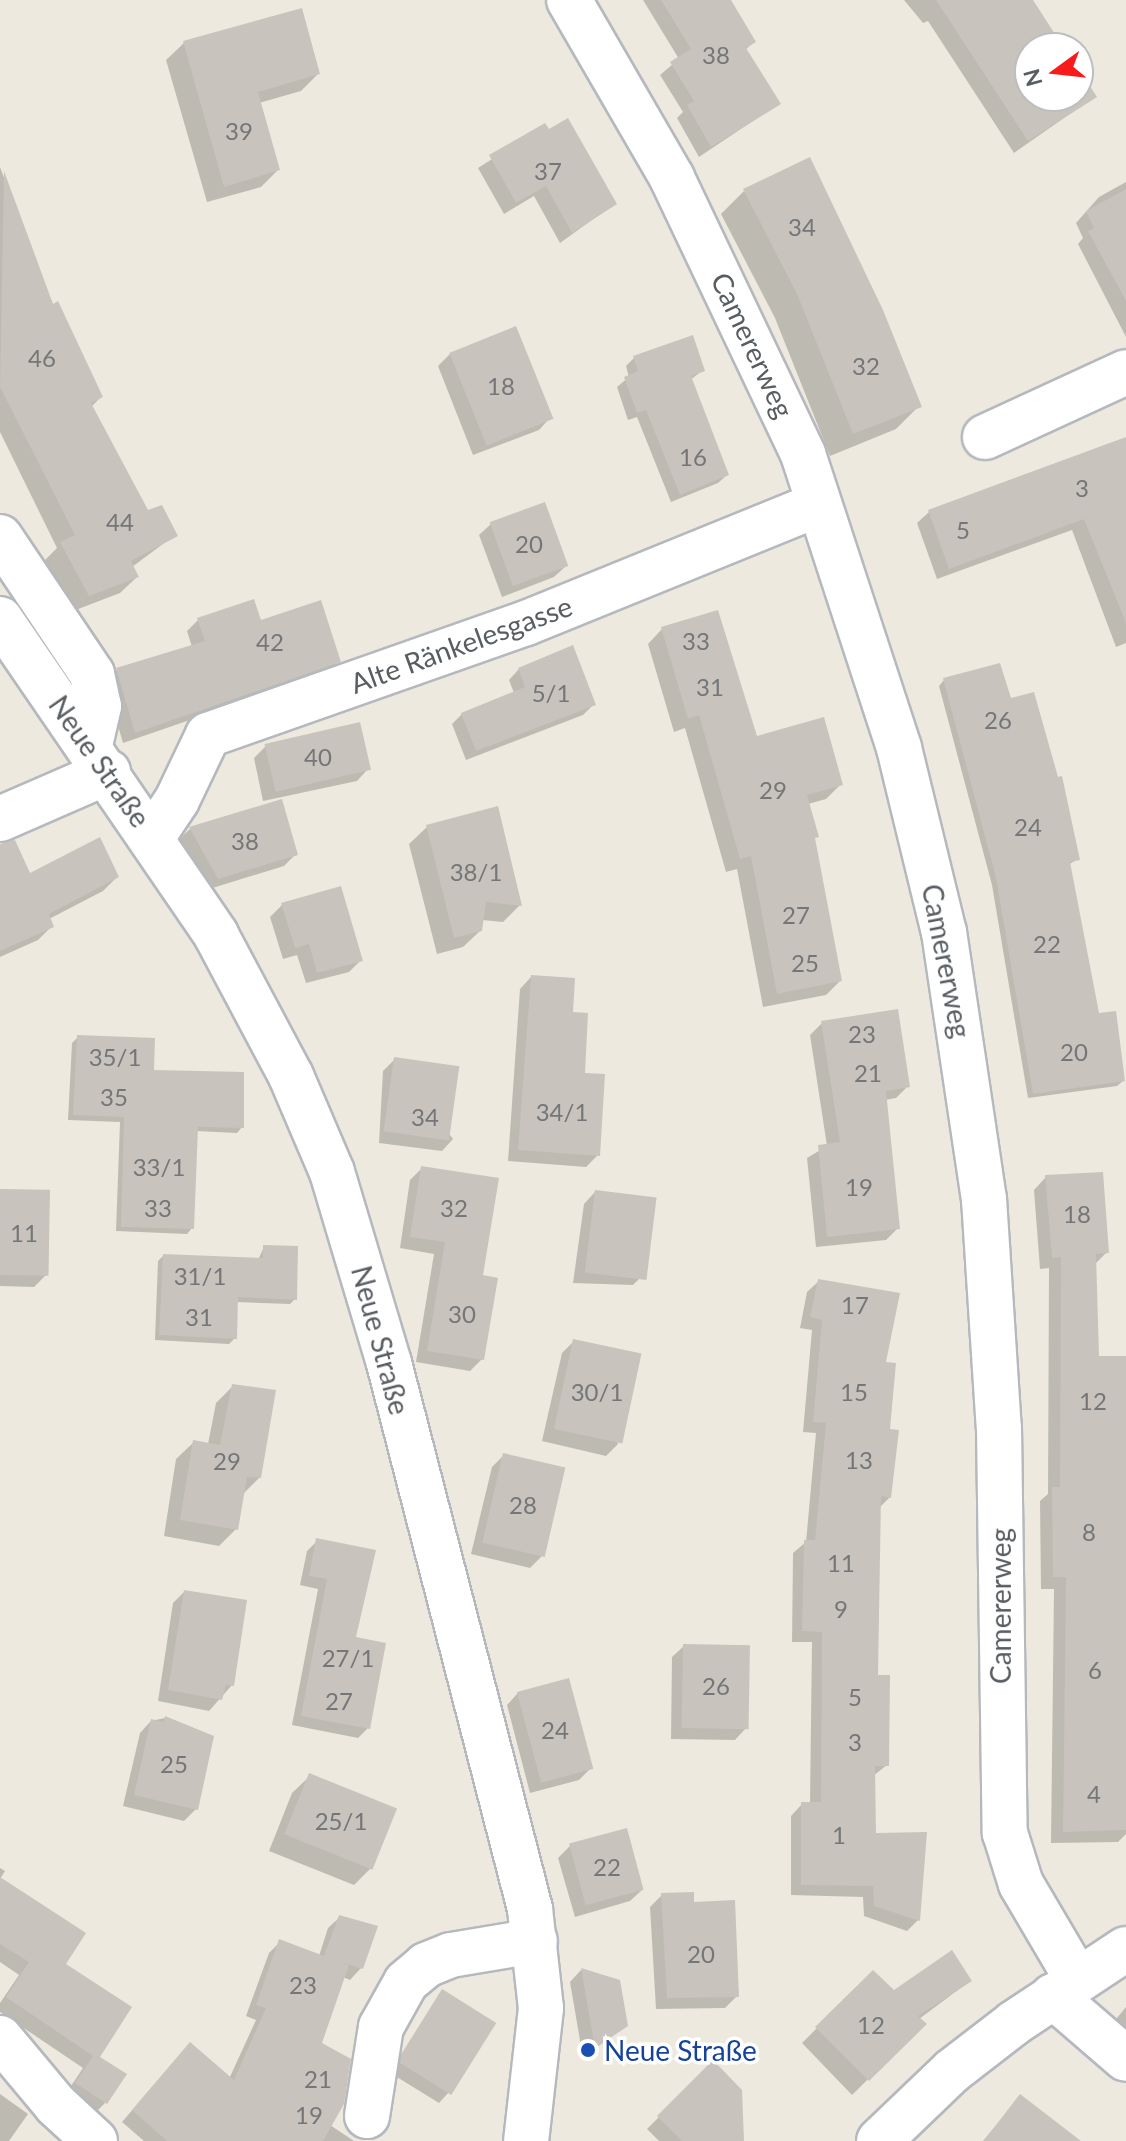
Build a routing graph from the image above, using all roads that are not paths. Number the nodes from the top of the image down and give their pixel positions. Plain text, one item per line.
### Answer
1 (569, 0) edge
2 (1126, 372) edge
3 (985, 437) dead end
4 (819, 504) junction
5 (0, 537) edge
6 (0, 619) edge
7 (99, 758) junction
8 (0, 819) edge
9 (153, 836) junction
10 (535, 1941) junction
11 (1126, 1949) edge
12 (1065, 1987) junction
13 (4, 2044) edge
14 (1126, 2059) edge
15 (367, 2116) dead end
16 (95, 2141) edge
17 (526, 2141) edge
18 (879, 2141) edge

1 - 4 street, Camererweg
2 - 3 street
4 - 9 street, Alte Ränkelesgasse
4 - 12 street, Camererweg
5 - 7 street
6 - 7 street, Neue Straße
7 - 8 street
7 - 9 street, Neue Straße
9 - 10 street, Neue Straße
10 - 15 street
10 - 17 street, Neue Straße
11 - 12 street
12 - 14 street, Camererweg
12 - 18 street
13 - 16 street

